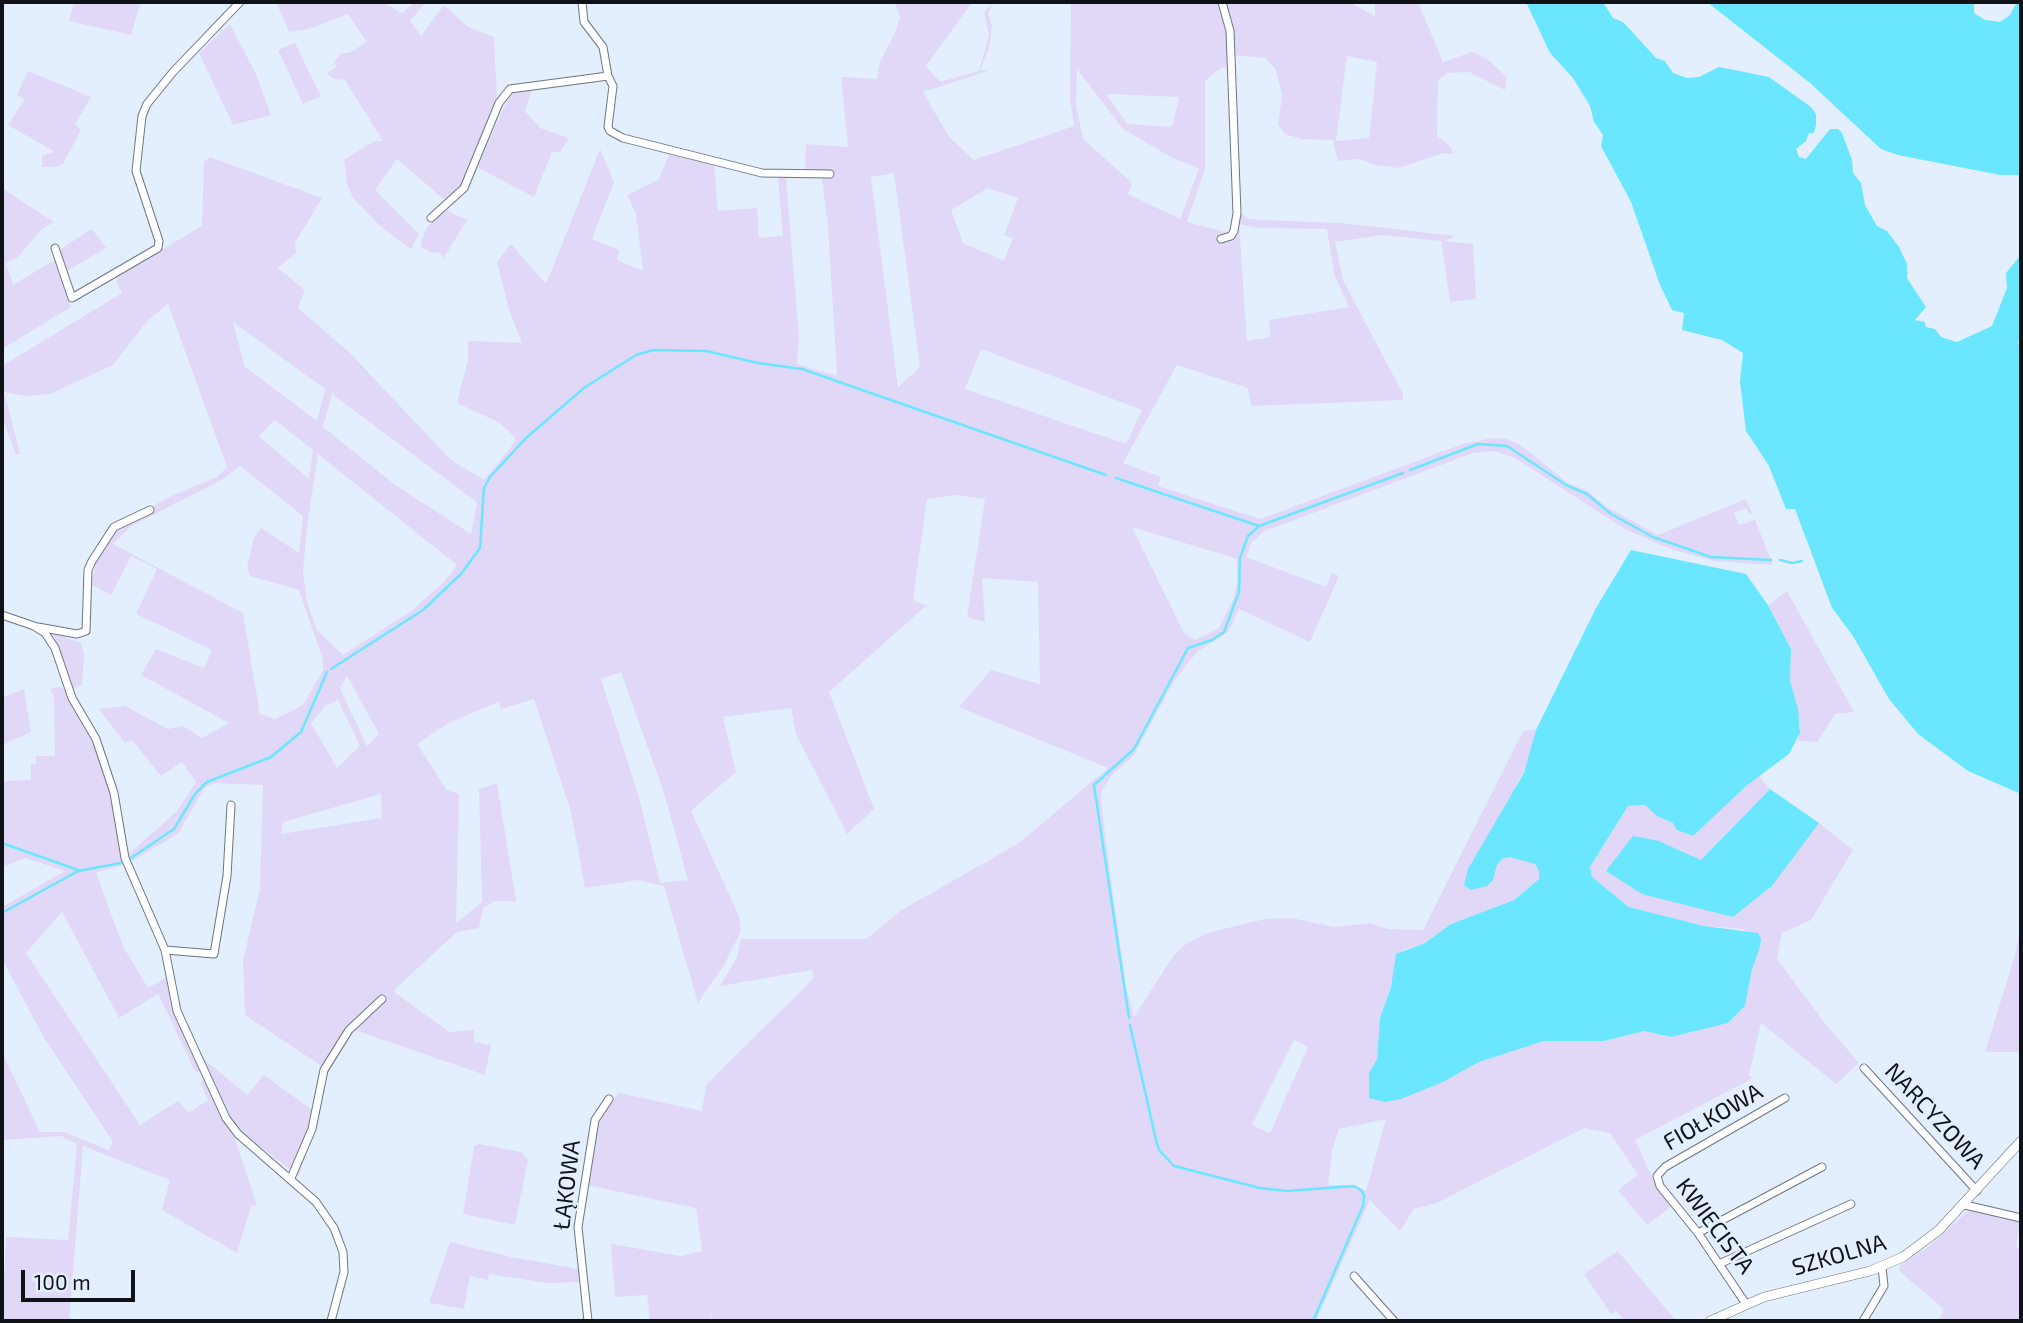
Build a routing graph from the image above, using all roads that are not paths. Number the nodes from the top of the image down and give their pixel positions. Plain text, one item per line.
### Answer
1 (240, 2) edge
2 (582, 2) edge
3 (1222, 2) edge
4 (608, 76) junction
5 (830, 174) dead end
6 (431, 218) dead end
7 (1221, 239) dead end
8 (55, 248) dead end
9 (150, 510) dead end
10 (2, 615) edge
11 (34, 626) junction
12 (231, 805) dead end
13 (165, 950) junction
14 (382, 999) dead end
15 (1864, 1068) dead end
16 (1785, 1098) dead end
17 (609, 1099) dead end
18 (2021, 1141) edge
19 (1822, 1167) dead end
20 (1661, 1170) joint
21 (291, 1178) junction
22 (1978, 1191) junction
23 (1851, 1204) dead end
24 (1965, 1205) junction
25 (2021, 1218) edge
26 (1698, 1233) junction
27 (1719, 1264) junction
28 (1882, 1267) junction
29 (1354, 1276) dead end
30 (1746, 1304) junction
31 (331, 1321) edge
32 (588, 1321) edge
33 (1394, 1321) edge
34 (1710, 1321) edge
35 (1863, 1321) edge

1 - 8 street
2 - 4 street
3 - 7 street
4 - 5 street
4 - 6 street
9 - 11 street
10 - 11 street
11 - 13 street
12 - 13 street
13 - 21 street
14 - 21 street
15 - 22 street, NARCYZOWA
16 - 20 street, FIOŁKOWA
17 - 32 street, ŁĄKOWA
18 - 22 street, SZKOLNA
19 - 26 street
20 - 26 street, KWIECISTA
21 - 31 street
22 - 24 street, SZKOLNA
23 - 27 street
24 - 25 street
24 - 28 street, SZKOLNA
26 - 27 street, KWIECISTA
27 - 30 street, KWIECISTA
28 - 30 street, SZKOLNA
28 - 35 street
29 - 33 street
30 - 34 street, SZKOLNA

